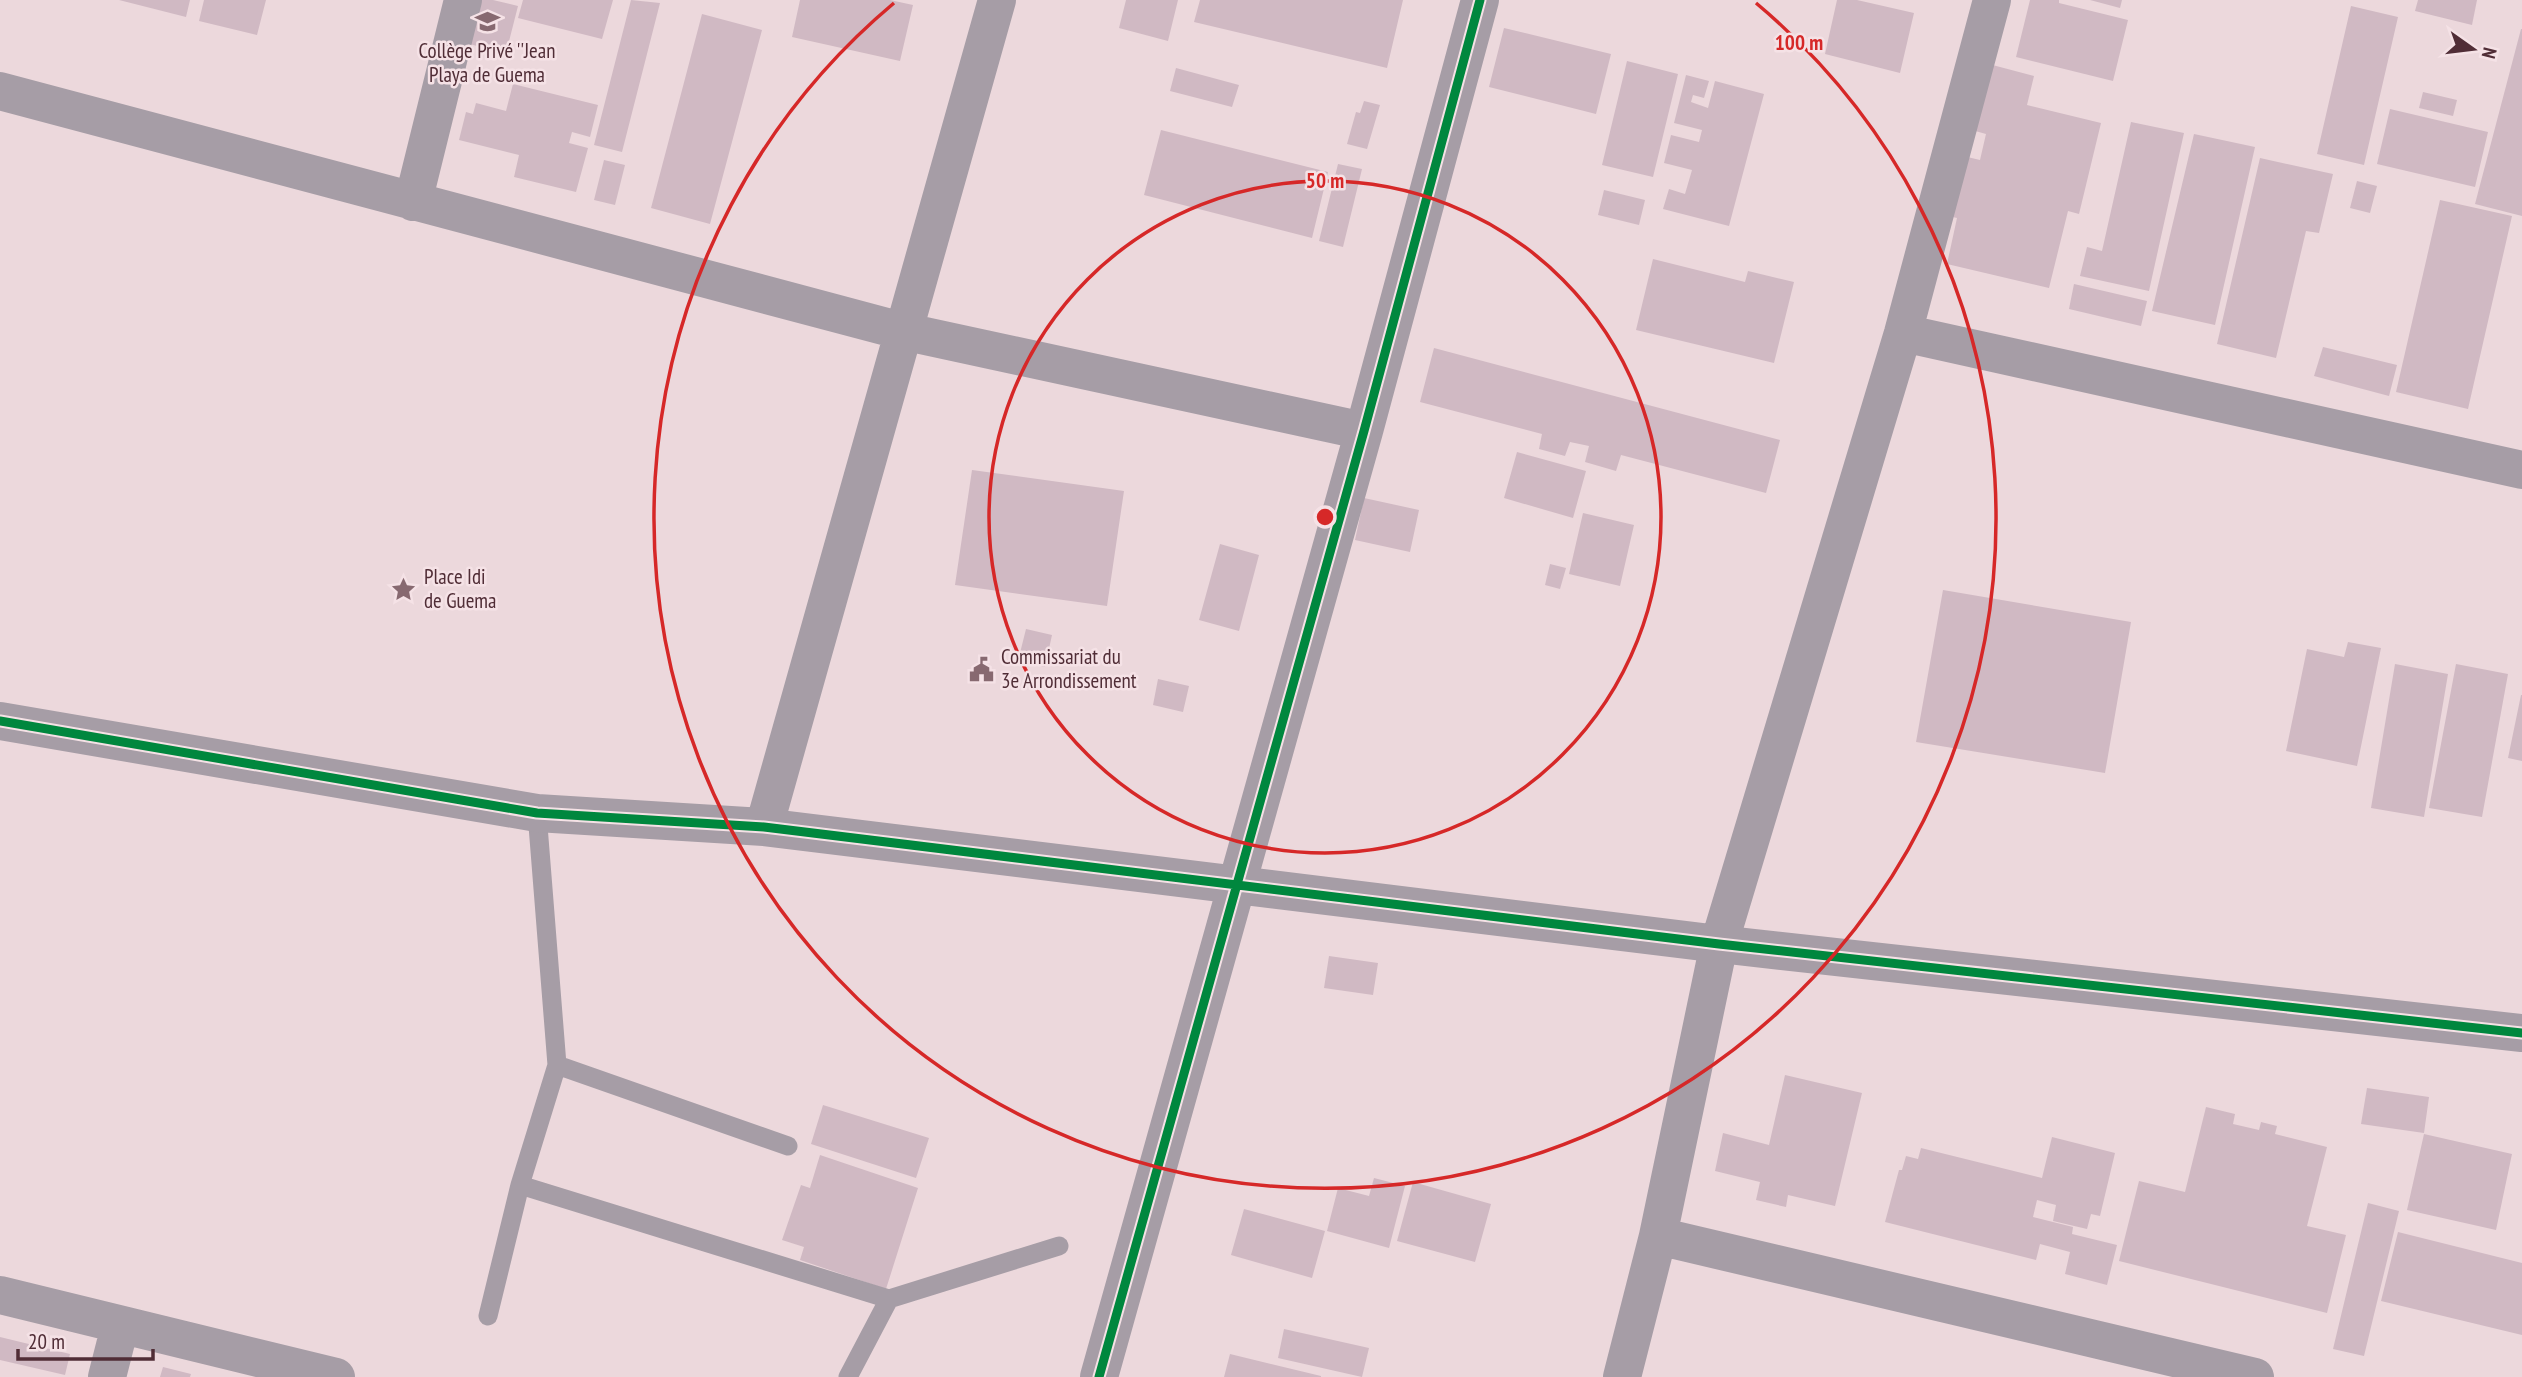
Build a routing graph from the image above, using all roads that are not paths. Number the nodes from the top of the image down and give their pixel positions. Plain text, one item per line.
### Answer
1 (463, 0) edge
2 (997, 0) edge
3 (1480, 0) edge
4 (1992, 0) edge
5 (0, 91) edge
6 (413, 202) junction
7 (902, 331) junction
8 (1903, 333) junction
9 (1364, 431) junction
10 (2522, 470) edge
11 (0, 721) edge
12 (537, 813) junction
13 (764, 827) junction
14 (1238, 885) junction
15 (1719, 944) junction
16 (2522, 1033) edge
17 (557, 1065) junction
18 (788, 1146) dead end
19 (520, 1185) junction
20 (1658, 1236) junction
21 (1059, 1246) dead end
22 (0, 1295) edge
23 (889, 1299) junction
24 (488, 1316) dead end
25 (120, 1326) junction
26 (107, 1377) edge
27 (335, 1377) edge
28 (848, 1377) edge
29 (1099, 1377) edge
30 (1622, 1377) edge
31 (2255, 1377) edge

1 - 6 street
2 - 7 street
3 - 9 street
4 - 8 street
5 - 6 street
6 - 7 street
7 - 9 street
7 - 13 street
8 - 10 street
8 - 15 street
9 - 14 street
11 - 12 street
12 - 13 street
12 - 17 lane
13 - 14 street
14 - 15 street
14 - 29 street
15 - 16 street
15 - 20 street
17 - 18 lane
17 - 19 lane
19 - 23 lane
19 - 24 lane
20 - 30 street
20 - 31 street
21 - 23 lane
22 - 25 street
23 - 28 lane
25 - 26 street
25 - 27 street

